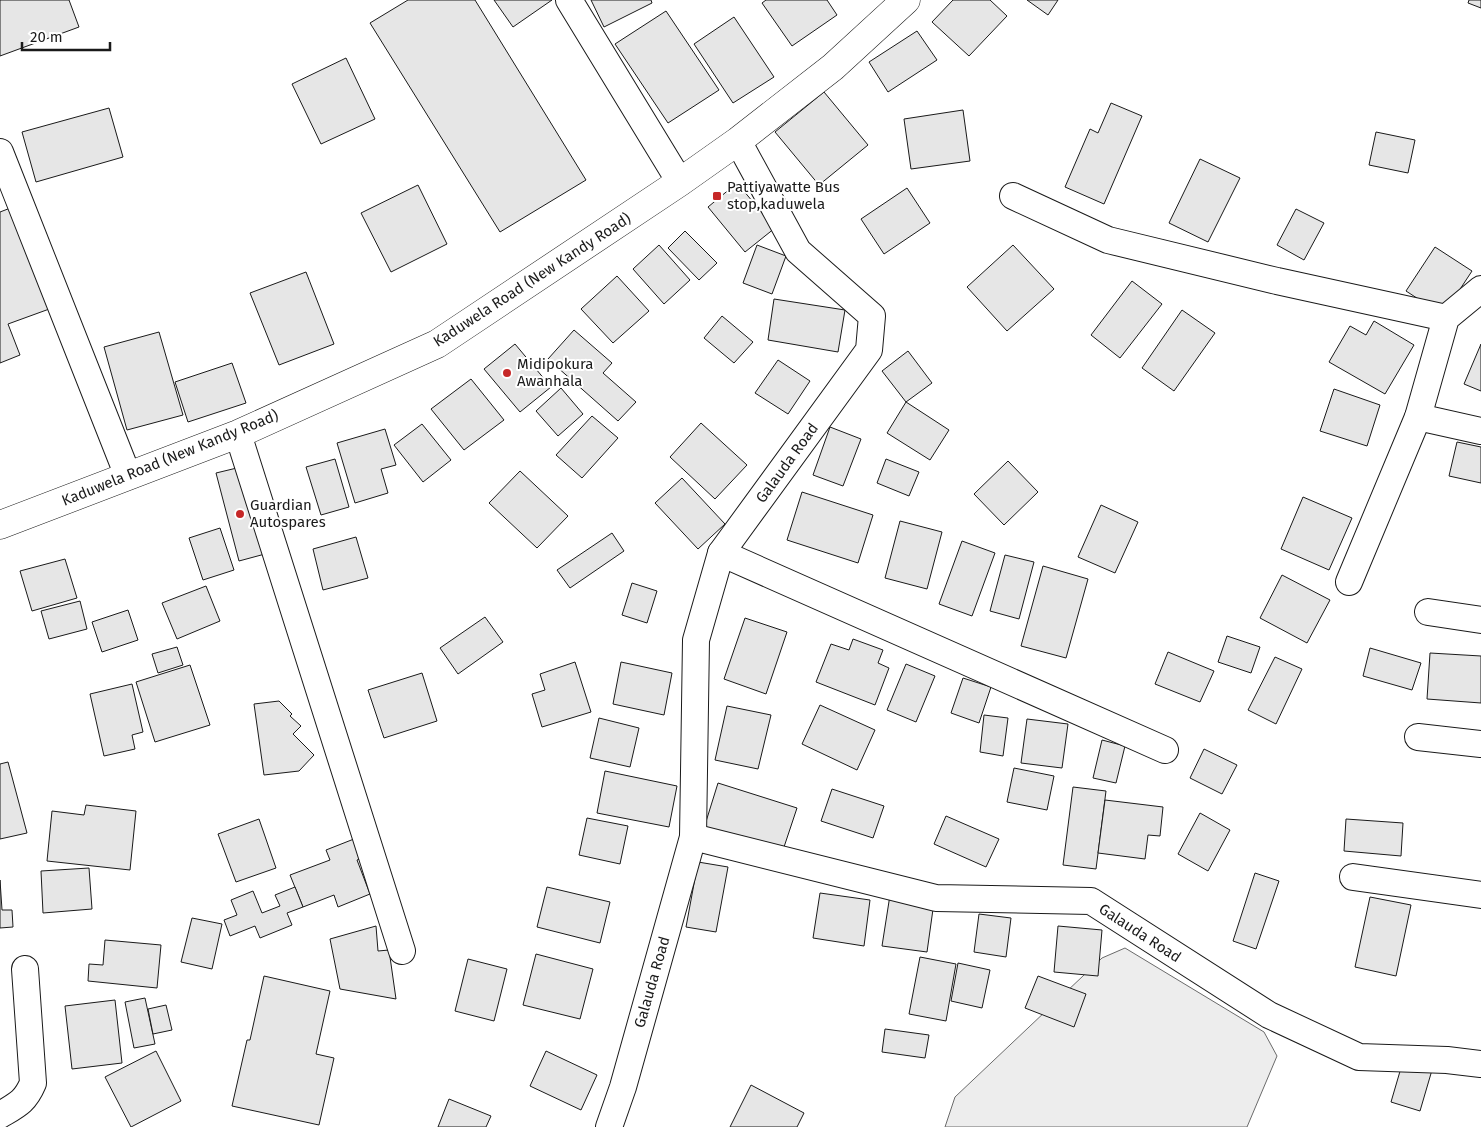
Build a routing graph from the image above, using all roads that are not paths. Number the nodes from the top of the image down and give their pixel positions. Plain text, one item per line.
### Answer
1 (569, 0) edge
2 (906, 0) edge
3 (738, 141) junction
4 (0, 152) edge
5 (680, 182) junction
6 (1013, 196) dead end
7 (1481, 289) edge
8 (1446, 318) junction
9 (1418, 417) junction
10 (1481, 431) edge
11 (238, 434) junction
12 (128, 476) junction
13 (0, 525) edge
14 (721, 553) junction
15 (1349, 582) dead end
16 (1428, 612) dead end
17 (1481, 620) edge
18 (1418, 736) dead end
19 (1481, 744) edge
20 (1164, 750) dead end
21 (693, 837) junction
22 (1353, 877) dead end
23 (1481, 895) edge
24 (402, 951) dead end
25 (25, 969) dead end
26 (1481, 1064) edge
27 (0, 1115) edge
28 (609, 1127) edge

1 - 5 street
2 - 3 main road, Kaduwela Road (New Kandy Road)
3 - 5 main road, Kaduwela Road (New Kandy Road)
3 - 14 street, Galauda Road
4 - 12 street
5 - 11 main road, Kaduwela Road (New Kandy Road)
6 - 8 street
7 - 8 street
8 - 9 street
9 - 10 street
9 - 15 street
11 - 12 main road, Kaduwela Road (New Kandy Road)
11 - 24 street
12 - 13 main road, Kaduwela Road (New Kandy Road)
14 - 20 street
14 - 21 street, Galauda Road
16 - 17 street
18 - 19 street
21 - 26 street, Galauda Road
21 - 28 street, Galauda Road
22 - 23 street
25 - 27 street

